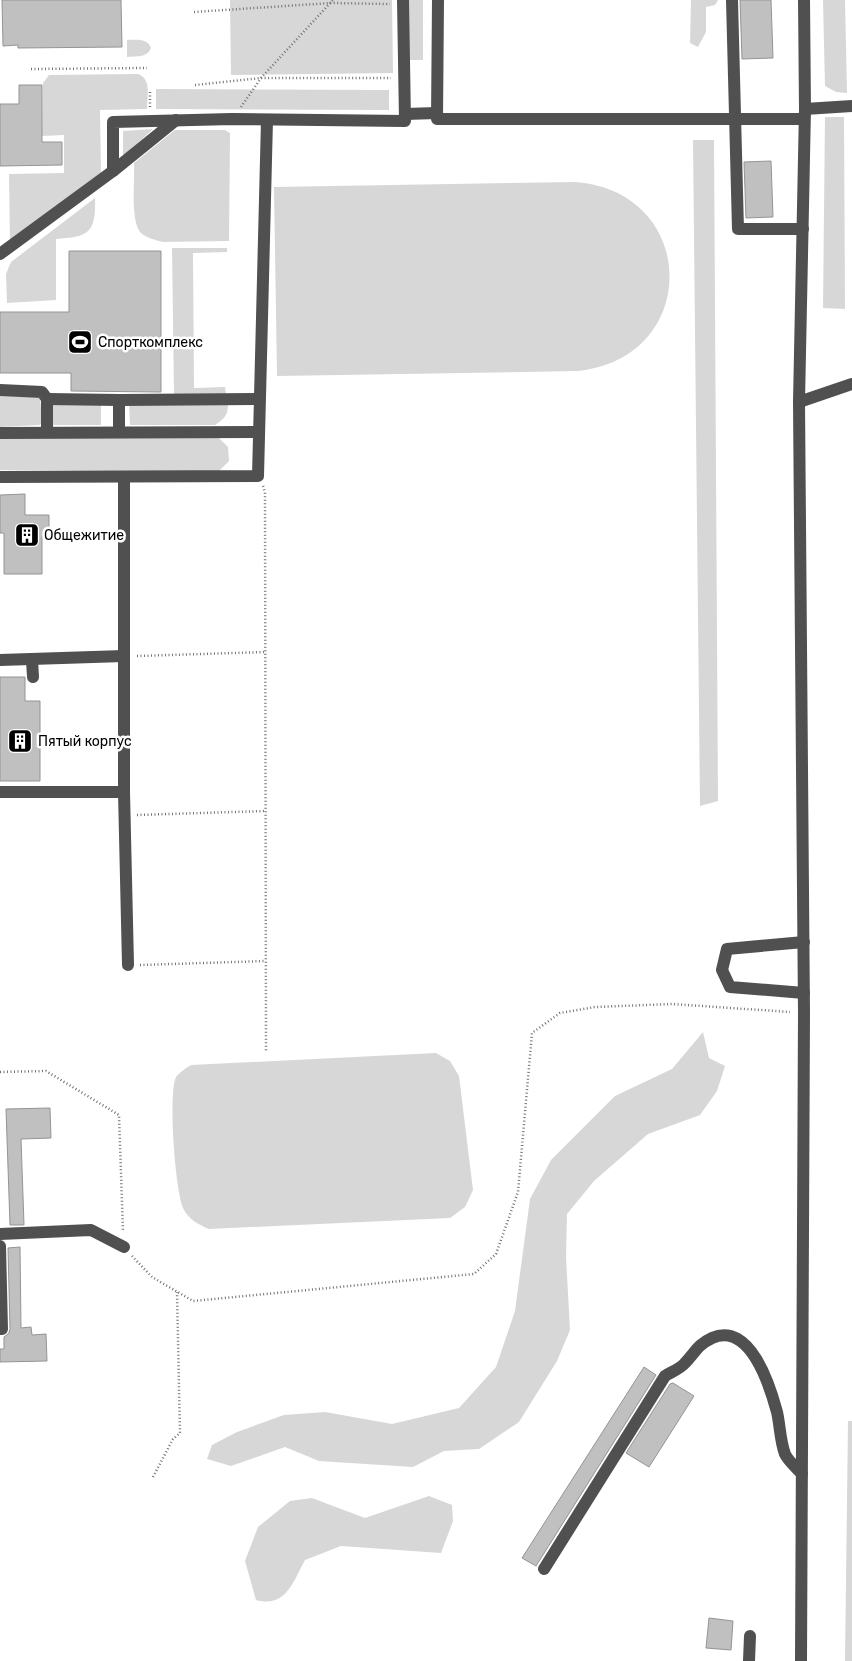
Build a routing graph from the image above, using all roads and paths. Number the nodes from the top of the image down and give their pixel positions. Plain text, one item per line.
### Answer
1 (438, 0) edge
2 (732, 0) edge
3 (804, 0) edge
4 (332, 1) edge
5 (403, 2) edge
6 (194, 12) dead end
7 (147, 68) dead end
8 (31, 69) dead end
9 (261, 78) junction
10 (404, 78) junction
11 (195, 85) dead end
12 (150, 90) dead end
13 (852, 106) edge
14 (405, 114) junction
15 (437, 114) junction
16 (805, 114) junction
17 (232, 119) junction
18 (735, 119) junction
19 (176, 120) junction
20 (267, 120) junction
21 (150, 121) junction
22 (113, 171) junction
23 (802, 229) junction
24 (0, 254) edge
25 (852, 384) edge
26 (0, 390) edge
27 (48, 399) junction
28 (259, 399) junction
29 (119, 400) junction
30 (799, 402) junction
31 (47, 432) junction
32 (119, 432) junction
33 (258, 432) junction
34 (0, 433) edge
35 (258, 476) junction
36 (0, 477) edge
37 (124, 477) junction
38 (266, 652) junction
39 (124, 656) junction
40 (0, 660) edge
41 (32, 660) junction
42 (32, 677) dead end
43 (0, 792) edge
44 (124, 792) junction
45 (266, 810) junction
46 (125, 815) junction
47 (804, 942) junction
48 (266, 961) junction
49 (128, 965) joint
50 (804, 993) junction
51 (804, 1013) junction
52 (266, 1051) dead end
53 (0, 1072) edge
54 (0, 1234) edge
55 (0, 1246) edge
56 (124, 1247) junction
57 (0, 1282) edge
58 (177, 1292) junction
59 (0, 1329) edge
60 (802, 1474) junction
61 (153, 1477) dead end
62 (544, 1569) dead end
63 (750, 1636) dead end
64 (749, 1661) edge
65 (801, 1661) edge

1 - 15 street
2 - 18 street
3 - 16 street
4 - 5 path
4 - 6 path
4 - 9 path
5 - 10 street
7 - 8 path
9 - 10 path
9 - 11 path
9 - 17 path
10 - 14 street
12 - 21 path
13 - 16 street
14 - 15 street
14 - 20 street
15 - 18 street
16 - 18 street
16 - 23 street
17 - 19 street
17 - 20 street
18 - 23 street
19 - 21 street
19 - 22 street
20 - 28 street
21 - 22 street
22 - 24 street
23 - 30 street
25 - 30 street
26 - 27 street
27 - 29 street
27 - 31 street
28 - 29 street
28 - 33 street
29 - 32 street
30 - 47 street
31 - 32 street
31 - 34 street
32 - 33 street
33 - 35 street
35 - 37 street
35 - 38 path
36 - 37 street
37 - 39 street
38 - 39 path
38 - 45 path
39 - 41 street
39 - 44 street
40 - 41 street
41 - 42 street
43 - 44 street
44 - 46 street
45 - 46 path
45 - 48 path
46 - 49 street
47 - 50 street
47 - 50 street
48 - 49 path
48 - 52 path
50 - 51 street
51 - 58 path
51 - 60 street
53 - 56 path
54 - 56 street
55 - 57 street
56 - 58 path
57 - 59 street
58 - 61 path
60 - 62 street
60 - 65 street
63 - 64 street

